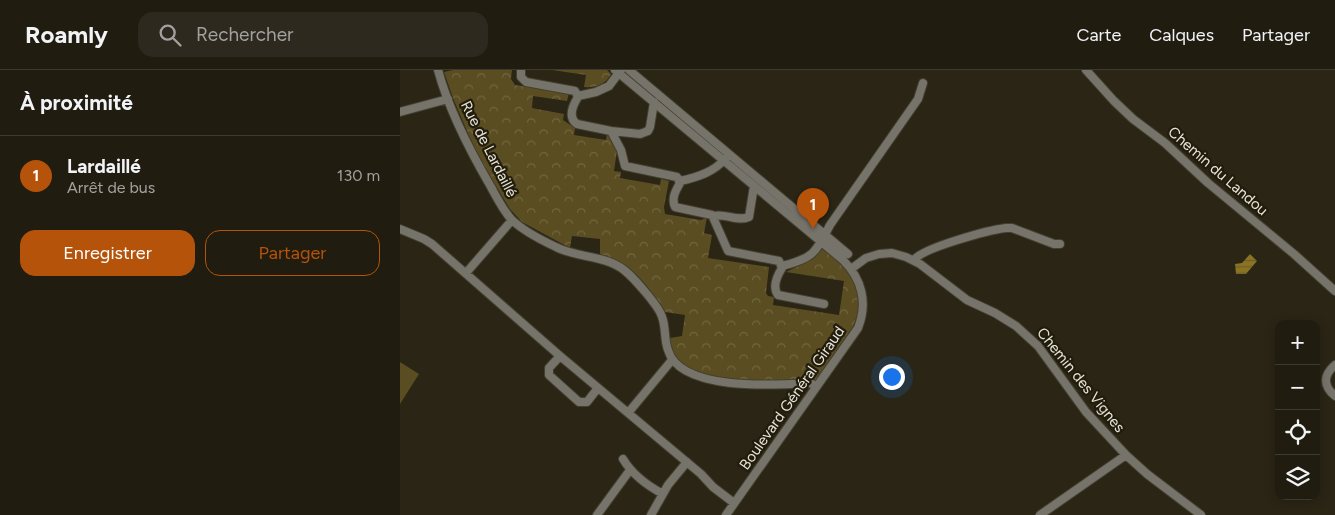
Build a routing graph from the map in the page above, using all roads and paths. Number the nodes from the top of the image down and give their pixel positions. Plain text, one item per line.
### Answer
1 (438, 70) edge
2 (521, 70) edge
3 (628, 70) edge
4 (1086, 70) edge
5 (618, 71) edge
6 (923, 84) dead end
7 (578, 96) junction
8 (448, 99) junction
9 (654, 102) junction
10 (400, 112) edge
11 (612, 131) junction
12 (726, 157) junction
13 (680, 181) junction
14 (754, 186) junction
15 (714, 216) junction
16 (512, 220) junction
17 (400, 229) edge
18 (825, 234) junction
19 (821, 242) junction
20 (1060, 244) dead end
21 (848, 254) dead end
22 (914, 260) junction
23 (782, 266) junction
24 (851, 269) junction
25 (466, 273) junction
26 (1335, 291) edge
27 (824, 304) dead end
28 (560, 356) junction
29 (672, 360) junction
30 (1335, 365) edge
31 (816, 387) junction
32 (598, 388) junction
33 (1335, 396) edge
34 (628, 413) junction
35 (1126, 455) junction
36 (623, 459) dead end
37 (686, 462) junction
38 (630, 470) junction
39 (663, 494) junction
40 (734, 503) junction
41 (597, 515) edge
42 (651, 515) edge
43 (726, 515) edge
44 (1040, 515) edge
45 (1202, 515) edge

1 - 8 street, Rue de Lardaillé
2 - 7 street
3 - 12 street
4 - 26 street, Chemin du Landou
5 - 7 street
5 - 9 street
6 - 18 street
7 - 11 street
8 - 10 street
8 - 16 street, Rue de Lardaillé
9 - 11 street
9 - 12 street
11 - 13 street
12 - 13 street
12 - 14 street
12 - 18 street
13 - 15 street
14 - 15 street
14 - 19 street
15 - 23 street
16 - 25 street
16 - 29 street, Rue de Lardaillé
17 - 25 street
18 - 19 street
18 - 21 street
19 - 23 street
19 - 24 street
20 - 22 street
22 - 24 street, Chemin des Vignes
22 - 35 street, Chemin des Vignes
23 - 27 street
24 - 31 street, Boulevard Général Giraud
25 - 28 street
28 - 32 street
28 - 32 street
29 - 31 street
29 - 34 street
30 - 33 street
31 - 40 street, Boulevard Général Giraud
32 - 34 street
34 - 37 street
35 - 44 street
35 - 45 street, Chemin des Vignes
36 - 38 street
37 - 39 street
37 - 40 street
38 - 39 street
38 - 41 street
39 - 42 street
40 - 43 street, Boulevard Général Giraud

